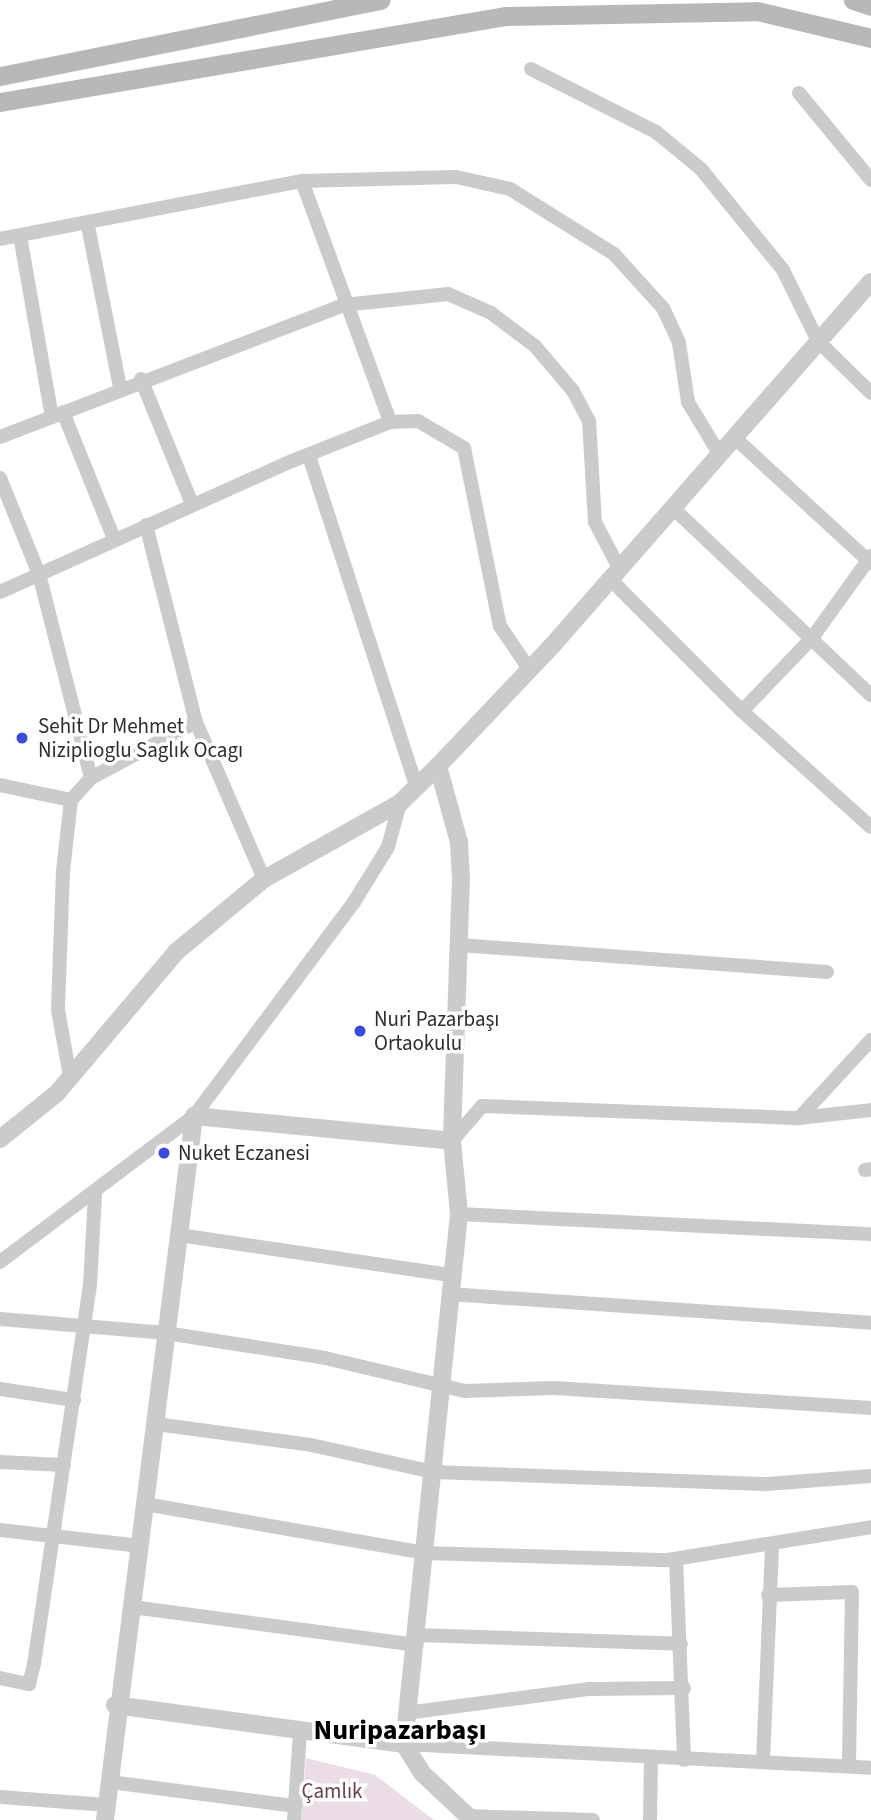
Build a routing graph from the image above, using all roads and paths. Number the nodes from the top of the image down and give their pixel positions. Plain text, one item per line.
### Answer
1 (380, 0) edge
2 (853, 0) edge
3 (871, 6) edge
4 (871, 38) edge
5 (531, 69) dead end
6 (0, 76) edge
7 (799, 93) dead end
8 (3, 104) edge
9 (871, 180) edge
10 (302, 181) junction
11 (88, 226) junction
12 (20, 236) junction
13 (0, 239) edge
14 (871, 282) edge
15 (343, 305) junction
16 (818, 341) junction
17 (141, 379) junction
18 (120, 387) junction
19 (871, 394) edge
20 (57, 415) junction
21 (390, 422) junction
22 (0, 437) edge
23 (736, 439) junction
24 (720, 455) junction
25 (309, 456) junction
26 (0, 478) edge
27 (192, 503) junction
28 (674, 509) junction
29 (146, 525) junction
30 (114, 539) junction
31 (870, 560) edge
32 (614, 573) junction
33 (39, 574) junction
34 (0, 592) edge
35 (812, 638) junction
36 (529, 669) junction
37 (871, 695) edge
38 (742, 711) junction
39 (197, 722) junction
40 (438, 766) junction
41 (91, 778) junction
42 (0, 785) edge
43 (416, 786) junction
44 (71, 800) junction
45 (400, 803) junction
46 (871, 827) edge
47 (264, 879) junction
48 (460, 945) junction
49 (827, 972) dead end
50 (871, 1040) edge
51 (70, 1077) junction
52 (871, 1110) edge
53 (194, 1115) junction
54 (799, 1118) junction
55 (0, 1139) edge
56 (452, 1141) junction
57 (94, 1195) junction
58 (459, 1214) junction
59 (871, 1234) edge
60 (179, 1235) junction
61 (0, 1262) edge
62 (450, 1275) junction
63 (449, 1294) junction
64 (0, 1319) edge
65 (871, 1323) edge
66 (83, 1326) junction
67 (166, 1333) junction
68 (441, 1387) junction
69 (0, 1389) edge
70 (74, 1400) junction
71 (871, 1408) edge
72 (156, 1424) junction
73 (0, 1462) edge
74 (64, 1465) junction
75 (434, 1472) junction
76 (871, 1476) edge
77 (145, 1504) junction
78 (871, 1527) edge
79 (0, 1530) edge
80 (54, 1535) junction
81 (772, 1545) junction
82 (141, 1546) junction
83 (425, 1553) junction
84 (676, 1559) junction
85 (768, 1595) junction
86 (132, 1606) junction
87 (416, 1640) junction
88 (681, 1644) junction
89 (0, 1678) edge
90 (684, 1688) junction
91 (115, 1705) junction
92 (406, 1713) junction
93 (300, 1731) junction
94 (404, 1744) junction
95 (651, 1759) junction
96 (684, 1759) junction
97 (763, 1762) junction
98 (849, 1766) junction
99 (871, 1768) edge
100 (110, 1783) junction
101 (0, 1797) edge
102 (106, 1812) edge
103 (295, 1813) edge
104 (469, 1818) edge
105 (593, 1820) edge
106 (650, 1820) edge

1 - 6 main road
2 - 3 main road
4 - 8 main road
5 - 16 street
7 - 9 street
10 - 11 street
10 - 15 street
10 - 24 street
11 - 12 street
11 - 18 street
12 - 13 street
12 - 20 street
14 - 16 street
15 - 17 street
15 - 21 street
15 - 32 street
16 - 19 street
16 - 23 street
17 - 18 street
17 - 27 street
18 - 20 street
20 - 22 street
20 - 30 street
21 - 25 street
21 - 36 street
23 - 24 street
23 - 31 street
24 - 28 street
25 - 27 street
25 - 43 street
26 - 33 street
27 - 29 street
28 - 32 street
28 - 35 street
29 - 30 street
29 - 39 street
30 - 33 street
31 - 35 street
32 - 36 street
32 - 38 street
33 - 34 street
33 - 41 street
35 - 37 street
35 - 38 street
36 - 40 street
38 - 46 street
39 - 41 street
39 - 47 street
40 - 43 street
40 - 48 street
41 - 44 street
42 - 44 street
43 - 45 street
44 - 51 street
45 - 47 street
45 - 53 street
47 - 51 street
48 - 49 street
48 - 56 street
50 - 54 street
51 - 55 street
52 - 54 street
53 - 56 street
53 - 57 street
53 - 60 street
54 - 56 street
56 - 58 street
57 - 61 street
57 - 66 street
58 - 59 street
58 - 62 street
60 - 62 street
60 - 67 street
62 - 63 street
63 - 65 street
63 - 68 street
64 - 66 street
66 - 67 street
66 - 70 street
67 - 68 street
67 - 72 street
68 - 71 street
68 - 75 street
69 - 70 street
70 - 74 street
72 - 75 street
72 - 77 street
73 - 74 street
74 - 80 street
75 - 76 street
75 - 83 street
77 - 82 street
77 - 83 street
78 - 81 street
79 - 80 street
80 - 82 street
80 - 89 street
81 - 84 street
81 - 85 street
82 - 86 street
83 - 84 street
83 - 87 street
84 - 88 street
85 - 97 street
85 - 98 street
86 - 87 street
86 - 91 street
87 - 88 street
87 - 92 street
88 - 90 street
90 - 92 street
90 - 96 street
91 - 93 street
91 - 100 street
92 - 94 street
93 - 94 street
93 - 103 street
94 - 95 street
94 - 104 street
95 - 96 street
95 - 106 street
96 - 97 street
97 - 98 street
98 - 99 street
100 - 102 street
100 - 103 street
101 - 102 street
104 - 105 street

